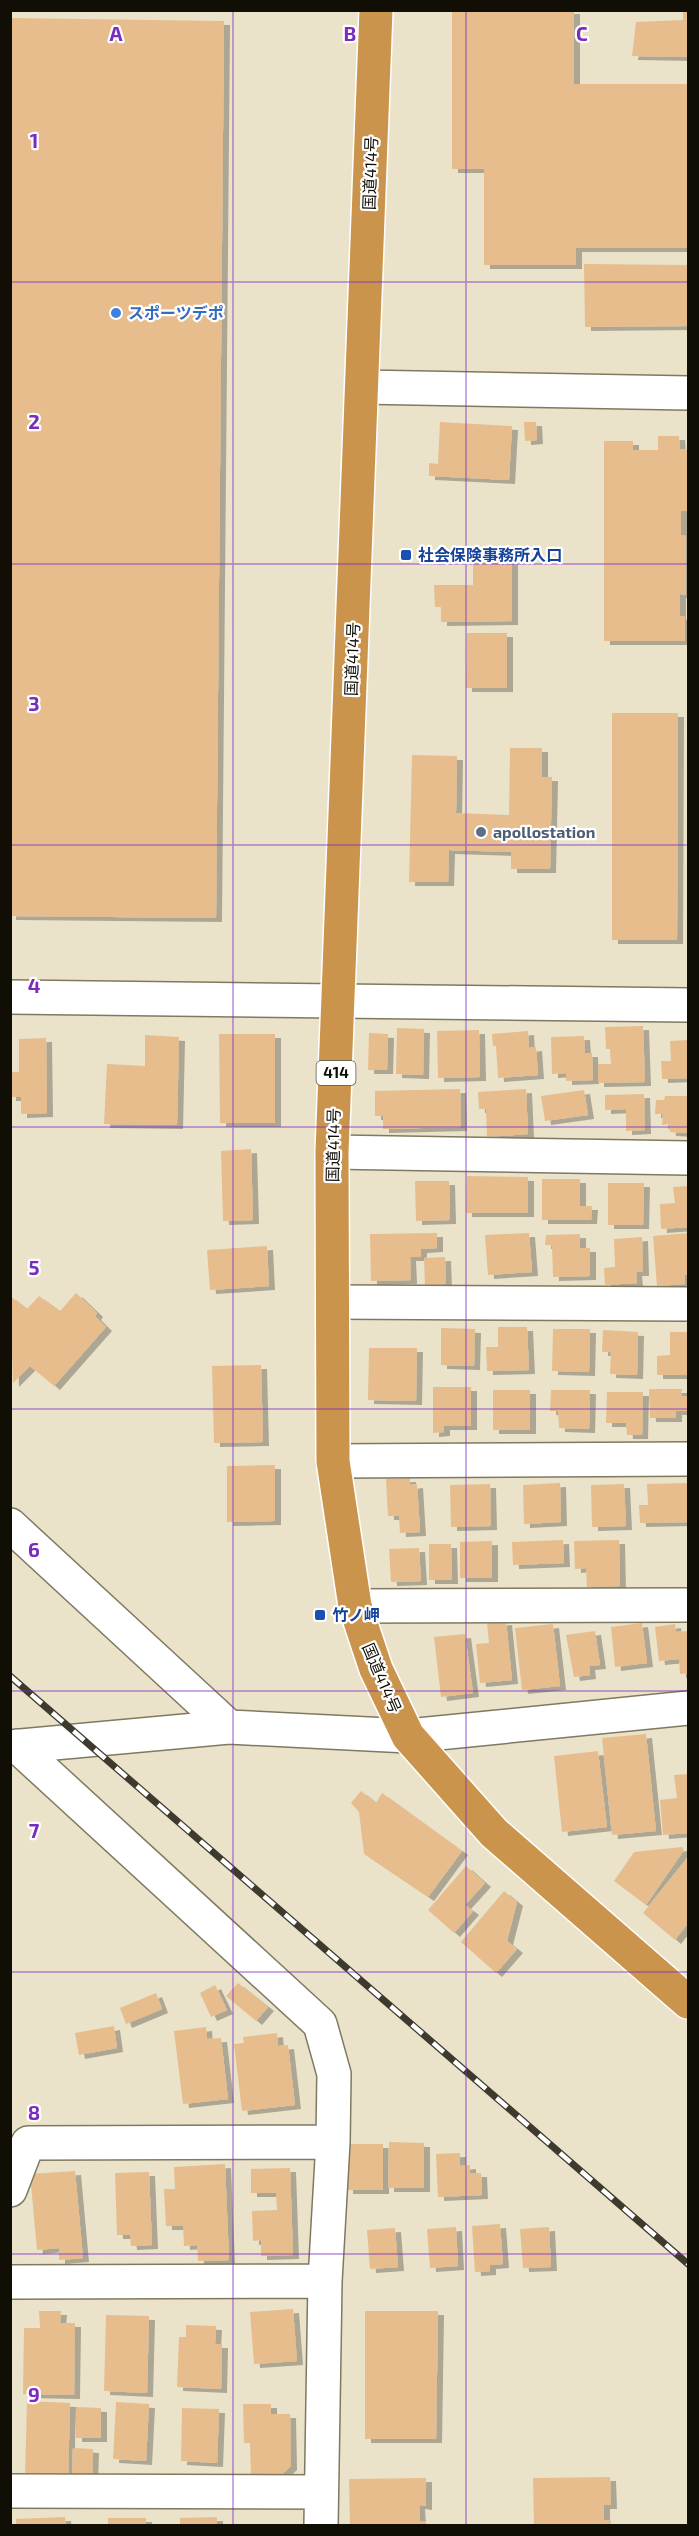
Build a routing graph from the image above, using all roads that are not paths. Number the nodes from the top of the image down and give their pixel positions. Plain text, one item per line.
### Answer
1 (376, 10) edge
2 (362, 387) junction
3 (688, 393) edge
4 (10, 997) edge
5 (339, 1001) junction
6 (688, 1005) edge
7 (332, 1152) junction
8 (688, 1158) edge
9 (333, 1302) junction
10 (688, 1304) edge
11 (688, 1459) edge
12 (333, 1461) junction
13 (10, 1525) edge
14 (688, 1605) edge
15 (355, 1606) junction
16 (688, 1708) edge
17 (229, 1727) junction
18 (408, 1736) junction
19 (14, 1747) edge
20 (688, 2002) edge
21 (333, 2142) junction
22 (10, 2190) edge
23 (10, 2282) edge
24 (325, 2282) junction
25 (10, 2491) edge
26 (321, 2492) junction
27 (321, 2526) edge

1 - 2 highway, 国道414号 / 414
2 - 3 street
2 - 5 highway, 国道414号 / 414
4 - 5 street
5 - 6 street
5 - 7 highway, 国道414号 / 414
7 - 8 street
7 - 9 highway, 国道414号 / 414
9 - 10 street
9 - 12 highway, 国道414号 / 414
11 - 12 street
12 - 15 highway, 国道414号 / 414
13 - 17 street
14 - 15 street
15 - 18 highway, 国道414号 / 414
16 - 18 street
17 - 18 street
17 - 19 street
18 - 20 highway, 国道414号 / 414
19 - 21 street
21 - 22 street
21 - 24 street
23 - 24 street
24 - 26 street
25 - 26 street
26 - 27 street

